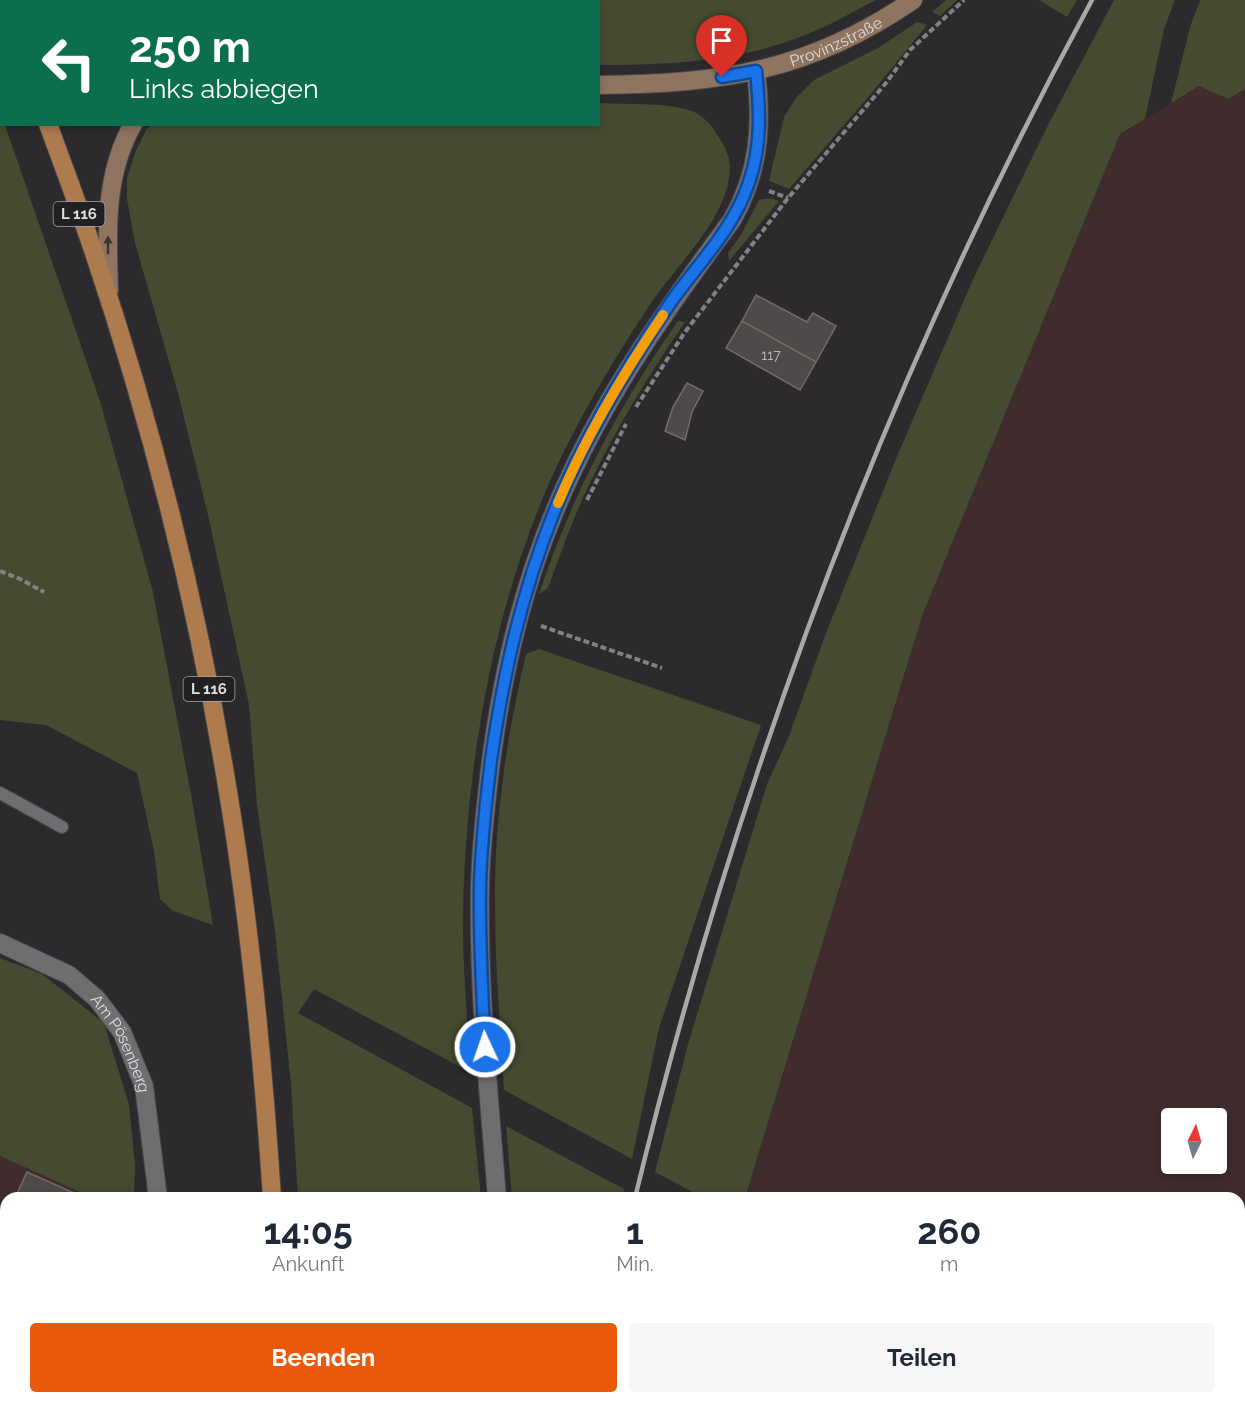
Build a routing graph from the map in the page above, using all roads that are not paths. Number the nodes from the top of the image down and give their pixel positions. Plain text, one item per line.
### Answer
1 (913, 0) edge
2 (756, 71) junction
3 (600, 85) edge
4 (49, 126) edge
5 (132, 126) edge
6 (109, 303) junction
7 (0, 793) edge
8 (62, 827) dead end
9 (0, 942) edge
10 (157, 1192) edge
11 (271, 1192) edge
12 (496, 1192) edge

1 - 2 main road, Provinzstraße
2 - 3 main road, Provinzstraße
2 - 12 street
4 - 6 main road, L 116
6 -> 5 main road, L 116
6 - 11 main road, L 116
7 - 8 lane
9 - 10 street, Am Pösenberg

